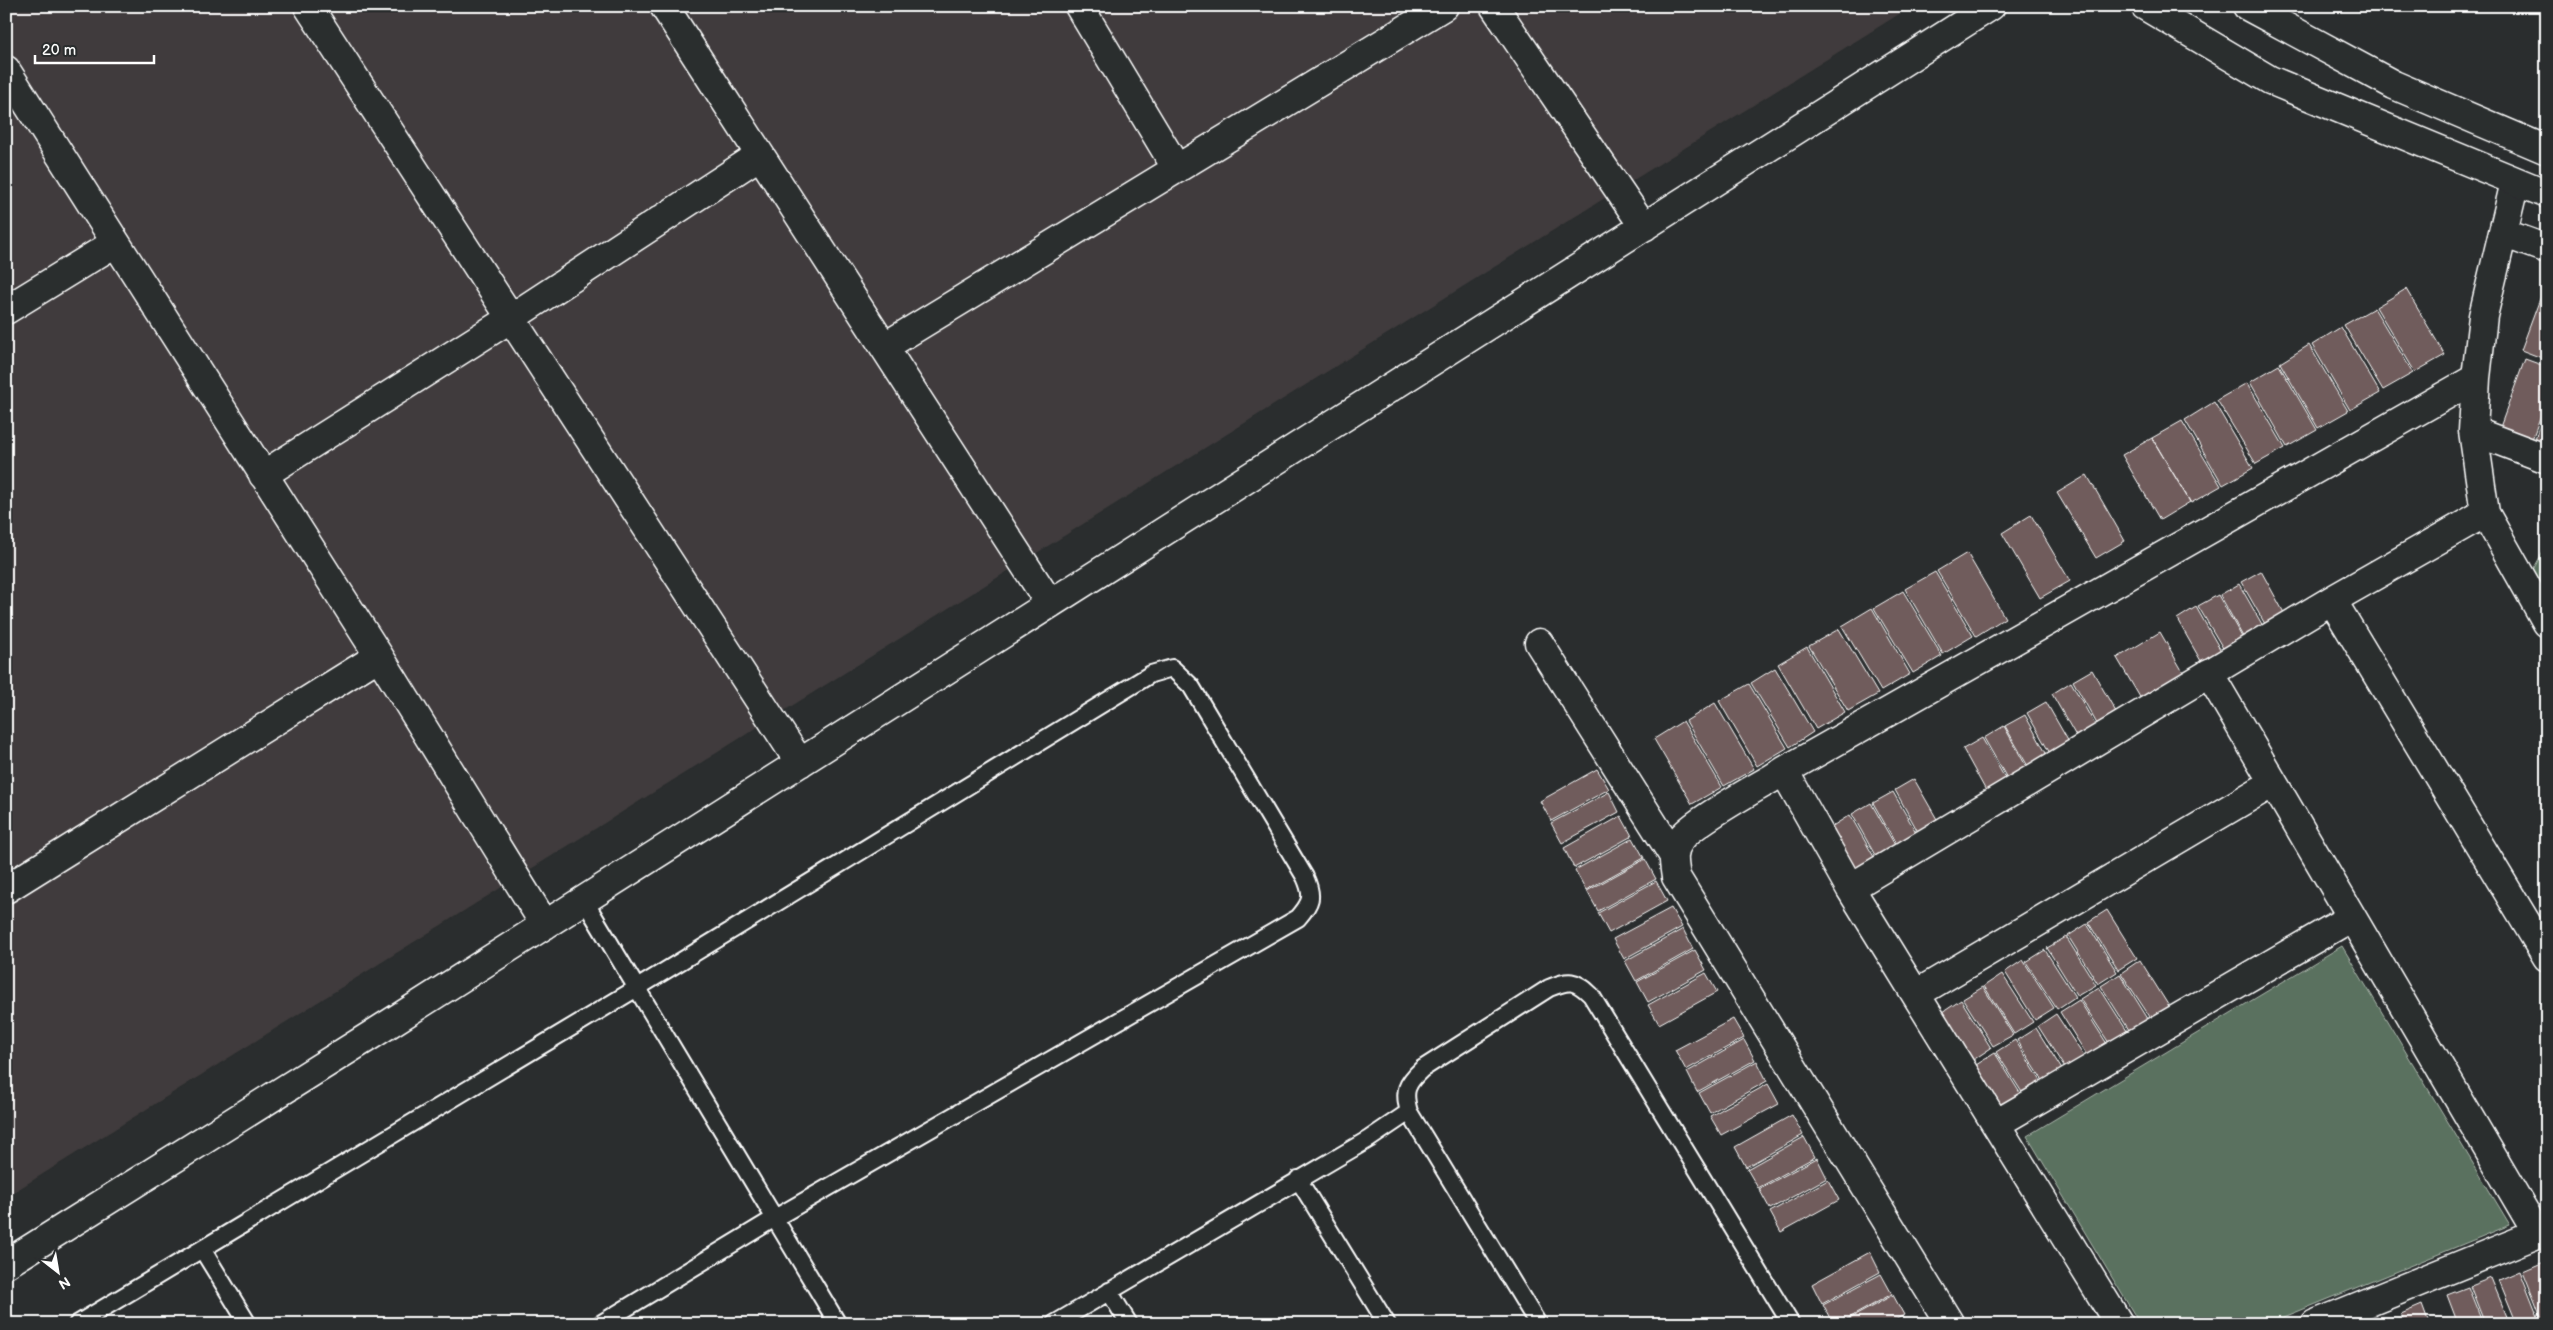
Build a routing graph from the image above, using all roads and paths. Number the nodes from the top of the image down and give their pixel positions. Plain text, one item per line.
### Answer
1 (308, 6) edge
2 (664, 6) edge
3 (1079, 6) edge
4 (1444, 6) edge
5 (1494, 6) edge
6 (1991, 6) edge
7 (2145, 6) edge
8 (2264, 10) edge
9 (6, 70) edge
10 (2547, 150) edge
11 (760, 155) junction
12 (1177, 169) junction
13 (2515, 182) junction
14 (2547, 194) edge
15 (1644, 227) junction
16 (2503, 233) junction
17 (115, 243) junction
18 (2547, 250) edge
19 (6, 310) edge
20 (511, 318) junction
21 (884, 347) junction
22 (2476, 378) junction
23 (2473, 431) junction
24 (2547, 459) edge
25 (263, 474) junction
26 (2486, 513) junction
27 (2332, 600) junction
28 (1050, 604) junction
29 (2547, 623) edge
30 (1539, 643) dead end
31 (379, 656) junction
32 (2209, 673) junction
33 (800, 763) junction
34 (1784, 771) junction
35 (2273, 783) junction
36 (1673, 855) junction
37 (1850, 888) junction
38 (6, 889) edge
39 (584, 900) junction
40 (2352, 917) junction
41 (545, 925) junction
42 (2547, 957) edge
43 (637, 988) junction
44 (1916, 994) junction
45 (1409, 1112) junction
46 (1996, 1124) junction
47 (1298, 1179) junction
48 (775, 1218) junction
49 (2542, 1231) edge
50 (202, 1249) junction
51 (6, 1264) edge
52 (1109, 1291) junction
53 (77, 1324) edge
54 (248, 1324) edge
55 (600, 1324) edge
56 (838, 1324) edge
57 (1054, 1324) edge
58 (1129, 1324) edge
59 (1387, 1324) edge
60 (1538, 1324) edge
61 (1791, 1324) edge
62 (1950, 1324) edge
63 (2120, 1324) edge
64 (2315, 1324) edge

1 - 20 street
2 - 11 street
3 - 12 street
4 - 12 street
5 - 15 street
6 - 15 street
7 - 13 street
8 - 10 street
9 - 17 street
11 - 20 street
11 - 21 street
12 - 21 street
13 - 14 street
13 - 16 street
15 - 28 street
16 - 18 street
16 - 22 street
17 - 19 street
17 - 25 street
20 - 25 street
20 - 33 street
21 - 28 street
22 - 23 street
22 - 34 street
23 - 24 street
23 - 26 street
25 - 31 street
26 - 27 street
26 - 29 street
27 - 32 street
27 - 42 street
28 - 33 street
30 - 36 street
31 - 38 street
31 - 41 street
32 - 35 street
32 - 37 street
33 - 39 street
34 - 36 street
34 - 37 street
35 - 40 street
35 - 44 street
36 - 62 street
37 - 44 street
39 - 41 street
39 - 43 lane
40 - 46 street
40 - 49 street
41 - 51 street
43 - 48 lane
43 - 48 lane
43 - 50 lane
44 - 46 street
45 - 47 lane
45 - 60 lane
45 - 61 lane
46 - 63 street
47 - 52 lane
47 - 59 lane
48 - 55 lane
48 - 56 lane
49 - 64 street
50 - 53 lane
50 - 54 lane
52 - 57 lane
52 - 58 lane

